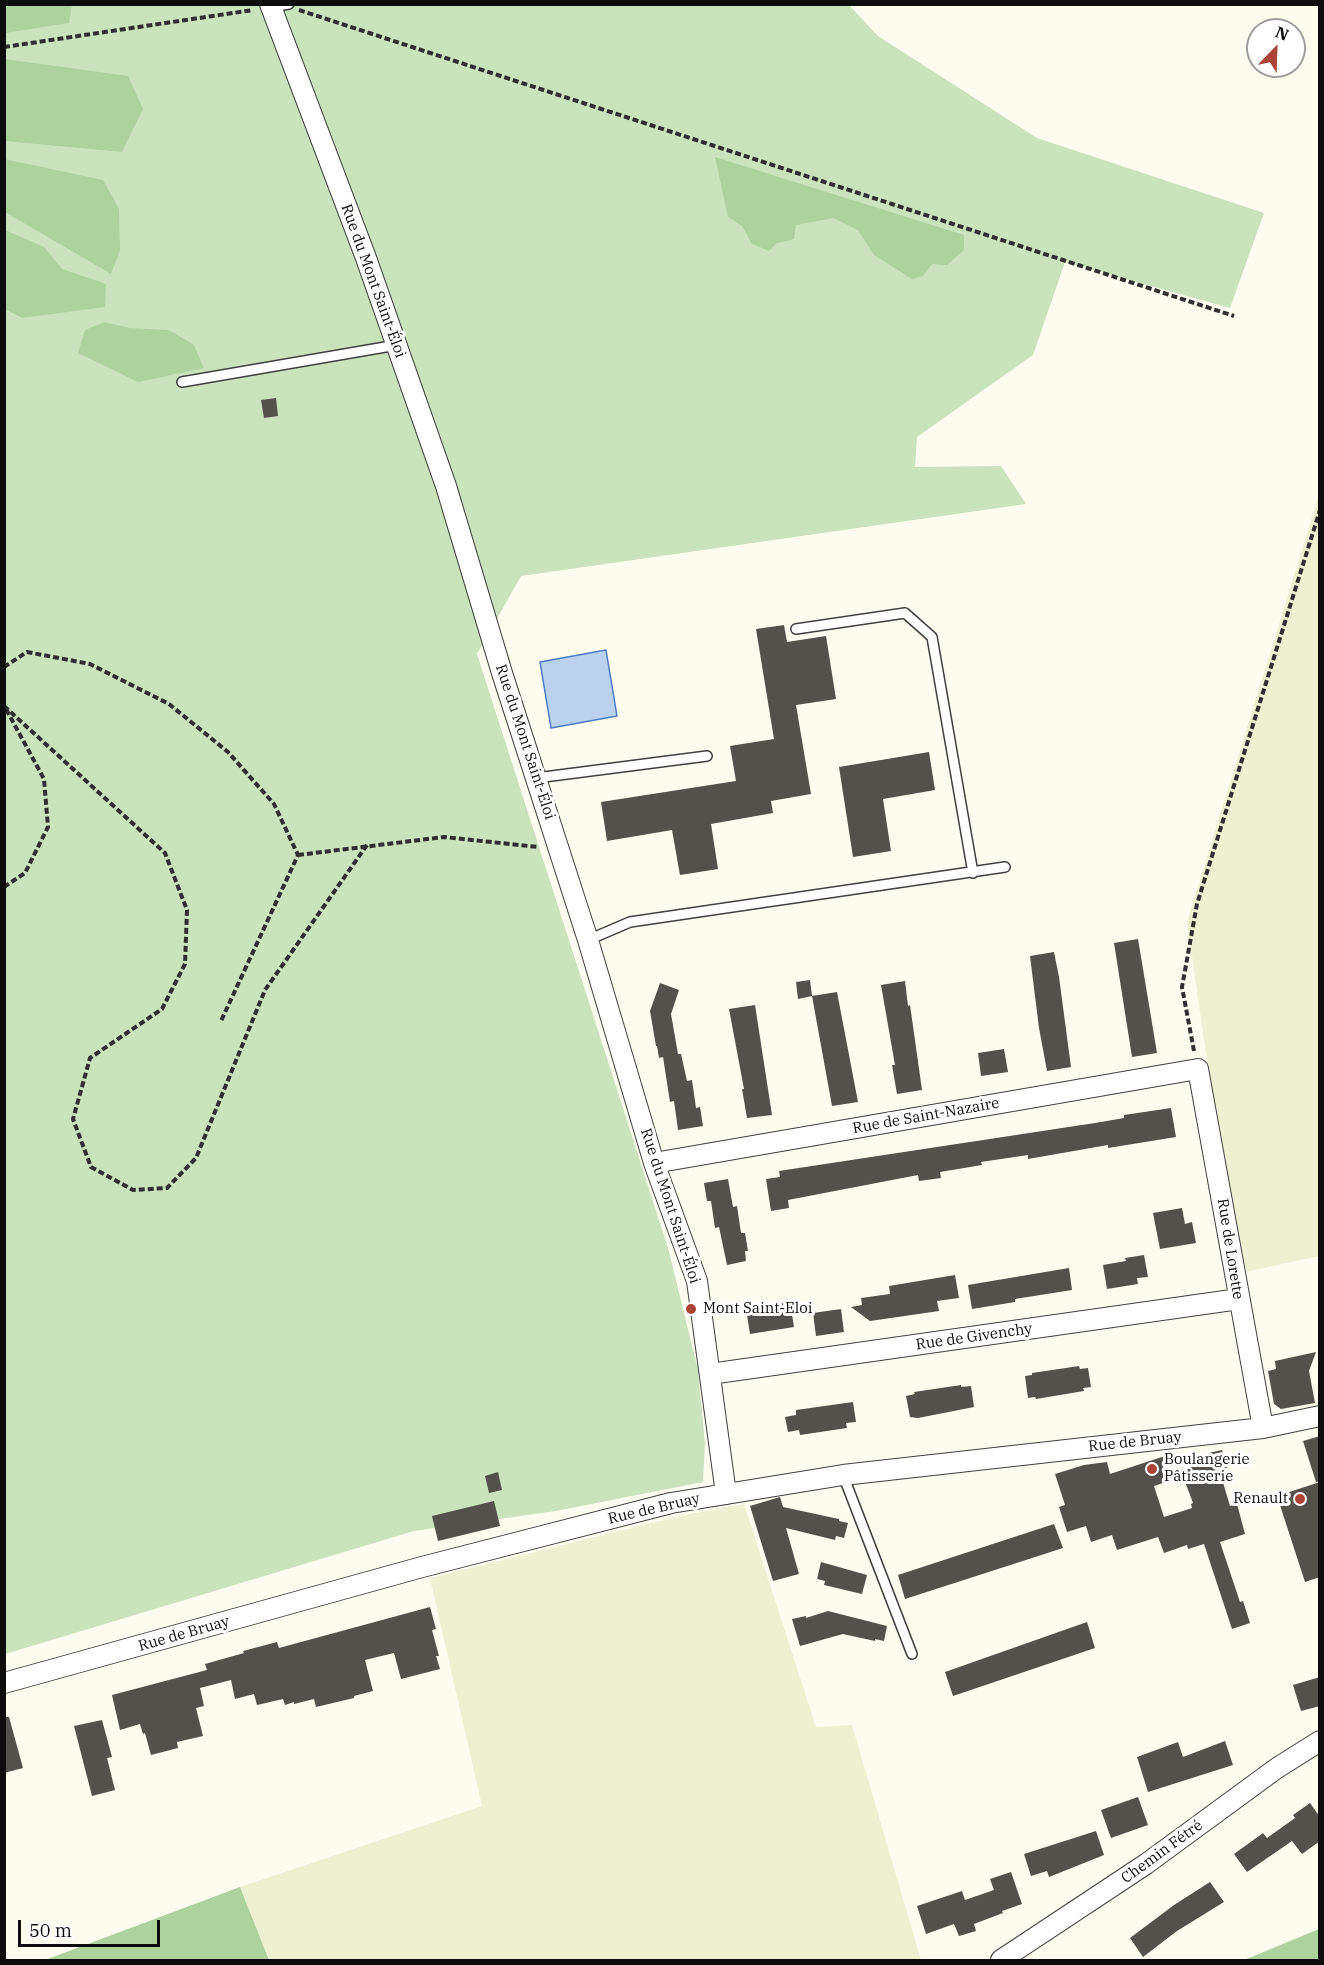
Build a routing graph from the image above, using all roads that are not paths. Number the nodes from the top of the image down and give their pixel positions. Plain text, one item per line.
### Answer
1 (278, 5) edge
2 (397, 345) junction
3 (182, 382) dead end
4 (796, 629) dead end
5 (707, 756) dead end
6 (536, 778) junction
7 (1005, 867) dead end
8 (973, 873) junction
9 (588, 940) junction
10 (1198, 1069) joint
11 (654, 1163) junction
12 (1239, 1299) junction
13 (710, 1374) junction
14 (1320, 1416) edge
15 (1263, 1428) junction
16 (843, 1474) junction
17 (726, 1494) junction
18 (912, 1654) dead end
19 (4, 1683) edge
20 (1320, 1741) edge
21 (1001, 1960) edge

1 - 2 street, Rue du Mont Saint-Éloi
2 - 3 lane
2 - 6 street, Rue du Mont Saint-Éloi
4 - 8 lane
5 - 6 lane
6 - 9 street, Rue du Mont Saint-Éloi
7 - 8 lane
8 - 9 lane
9 - 11 street, Rue du Mont Saint-Éloi
10 - 11 street, Rue de Saint-Nazaire
10 - 12 street, Rue de Lorette
11 - 13 street, Rue du Mont Saint-Éloi
12 - 13 street, Rue de Givenchy
12 - 15 street, Rue de Lorette
13 - 17 street, Rue du Mont Saint-Éloi
14 - 15 street, Rue de Bruay
15 - 16 street, Rue de Bruay
16 - 17 street, Rue de Bruay
16 - 18 lane
17 - 19 street, Rue de Bruay
20 - 21 street, Chemin Fétré

